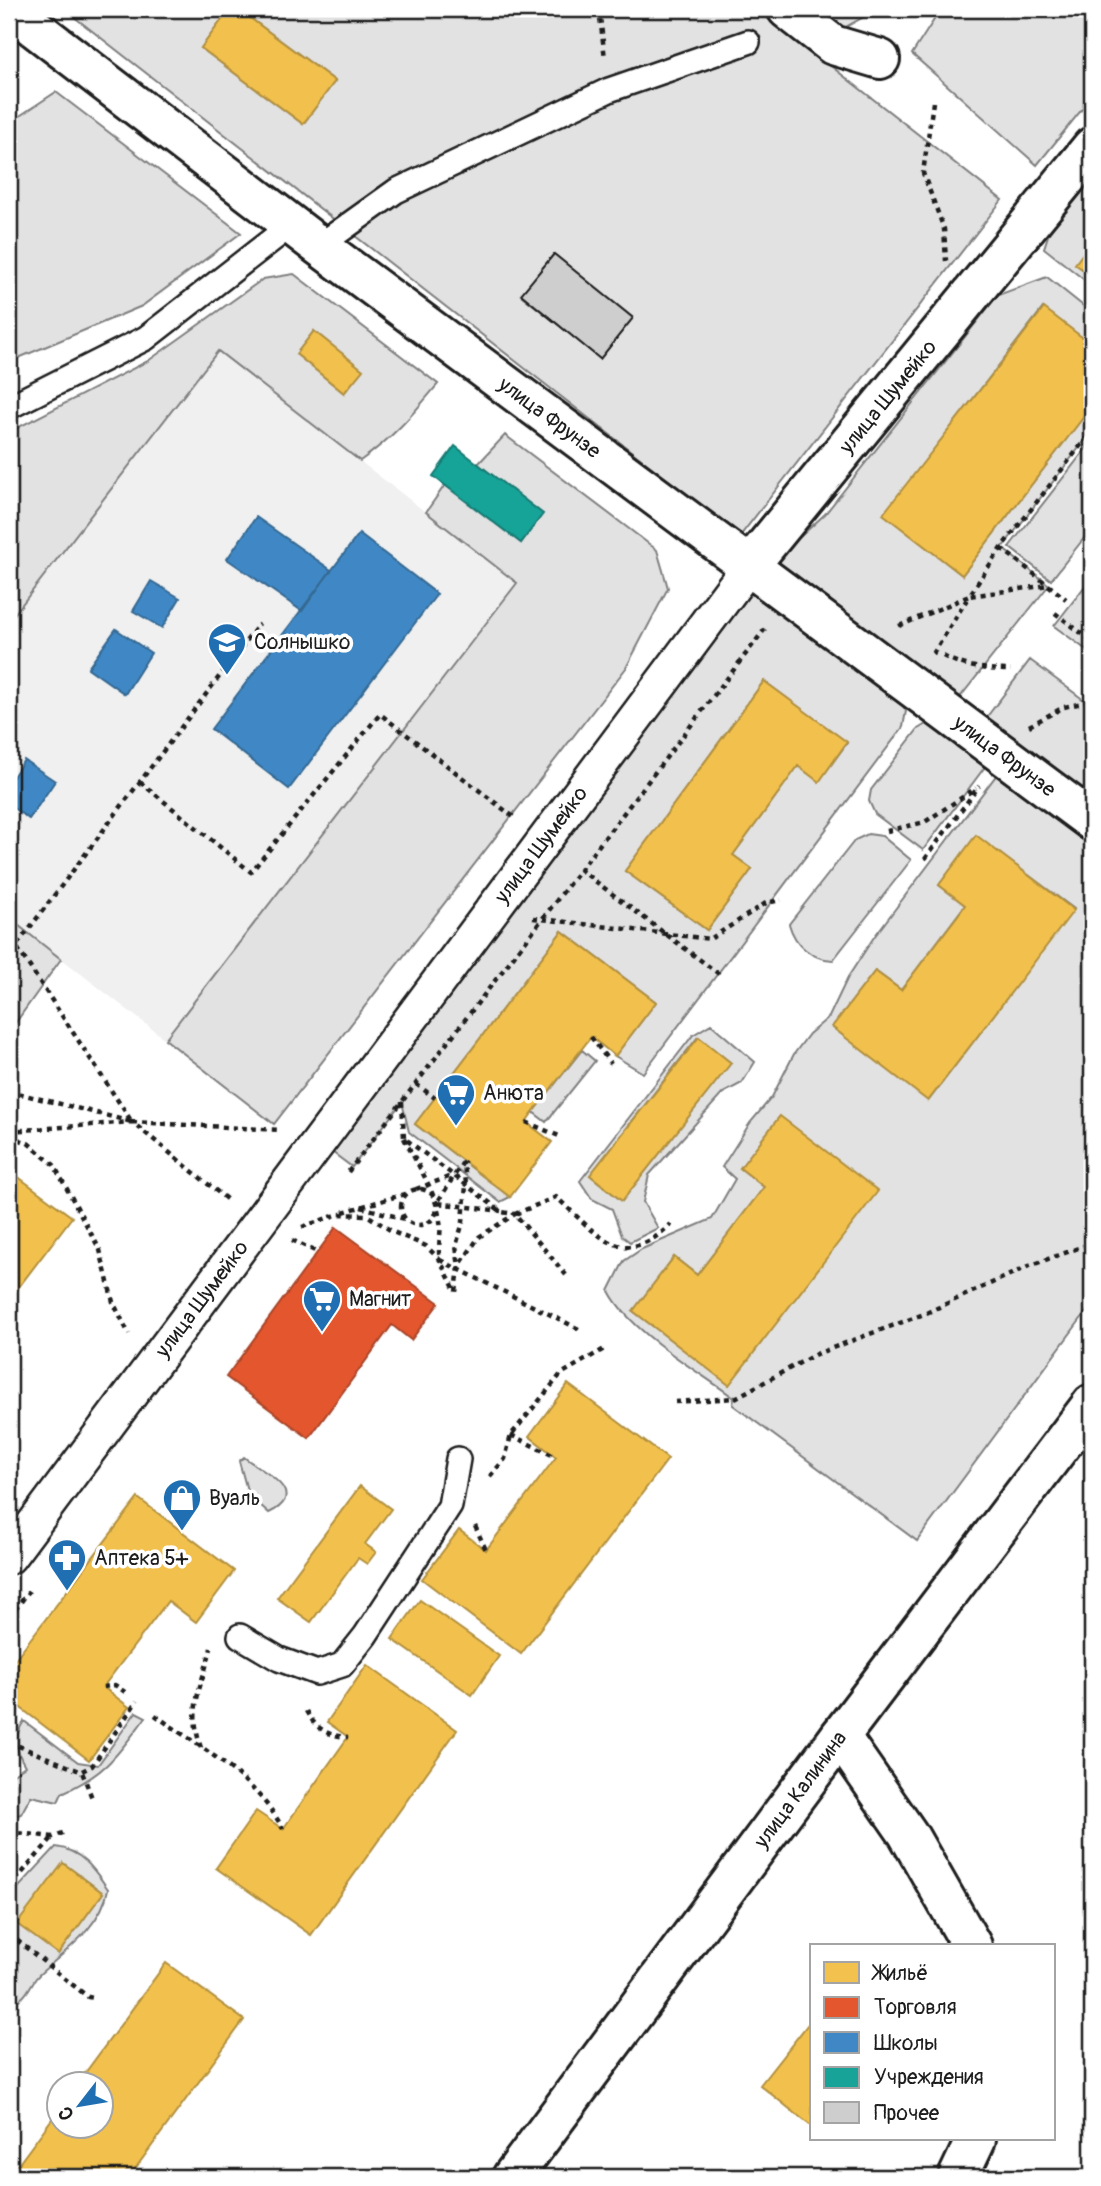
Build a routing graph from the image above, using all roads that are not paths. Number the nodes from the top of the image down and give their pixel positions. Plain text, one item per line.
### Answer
1 (10, 9) edge
2 (787, 9) edge
3 (748, 42) dead end
4 (880, 59) dead end
5 (1092, 147) edge
6 (305, 235) junction
7 (9, 407) edge
8 (749, 565) junction
9 (1092, 821) edge
10 (1092, 1404) edge
11 (458, 1459) dead end
12 (9, 1557) edge
13 (240, 1636) dead end
14 (840, 1736) junction
15 (971, 1944) edge
16 (976, 2140) edge
17 (512, 2177) edge
18 (958, 2177) edge

1 - 6 street, улица Фрунзе
2 - 4 street
3 - 6 lane
5 - 8 street, улица Шумейко
6 - 7 lane
6 - 8 street, улица Фрунзе
8 - 9 street, улица Фрунзе
8 - 12 street, улица Шумейко
10 - 14 street, улица Калинина
11 - 13 lane
14 - 15 street
14 - 17 street, улица Калинина
16 - 18 street

